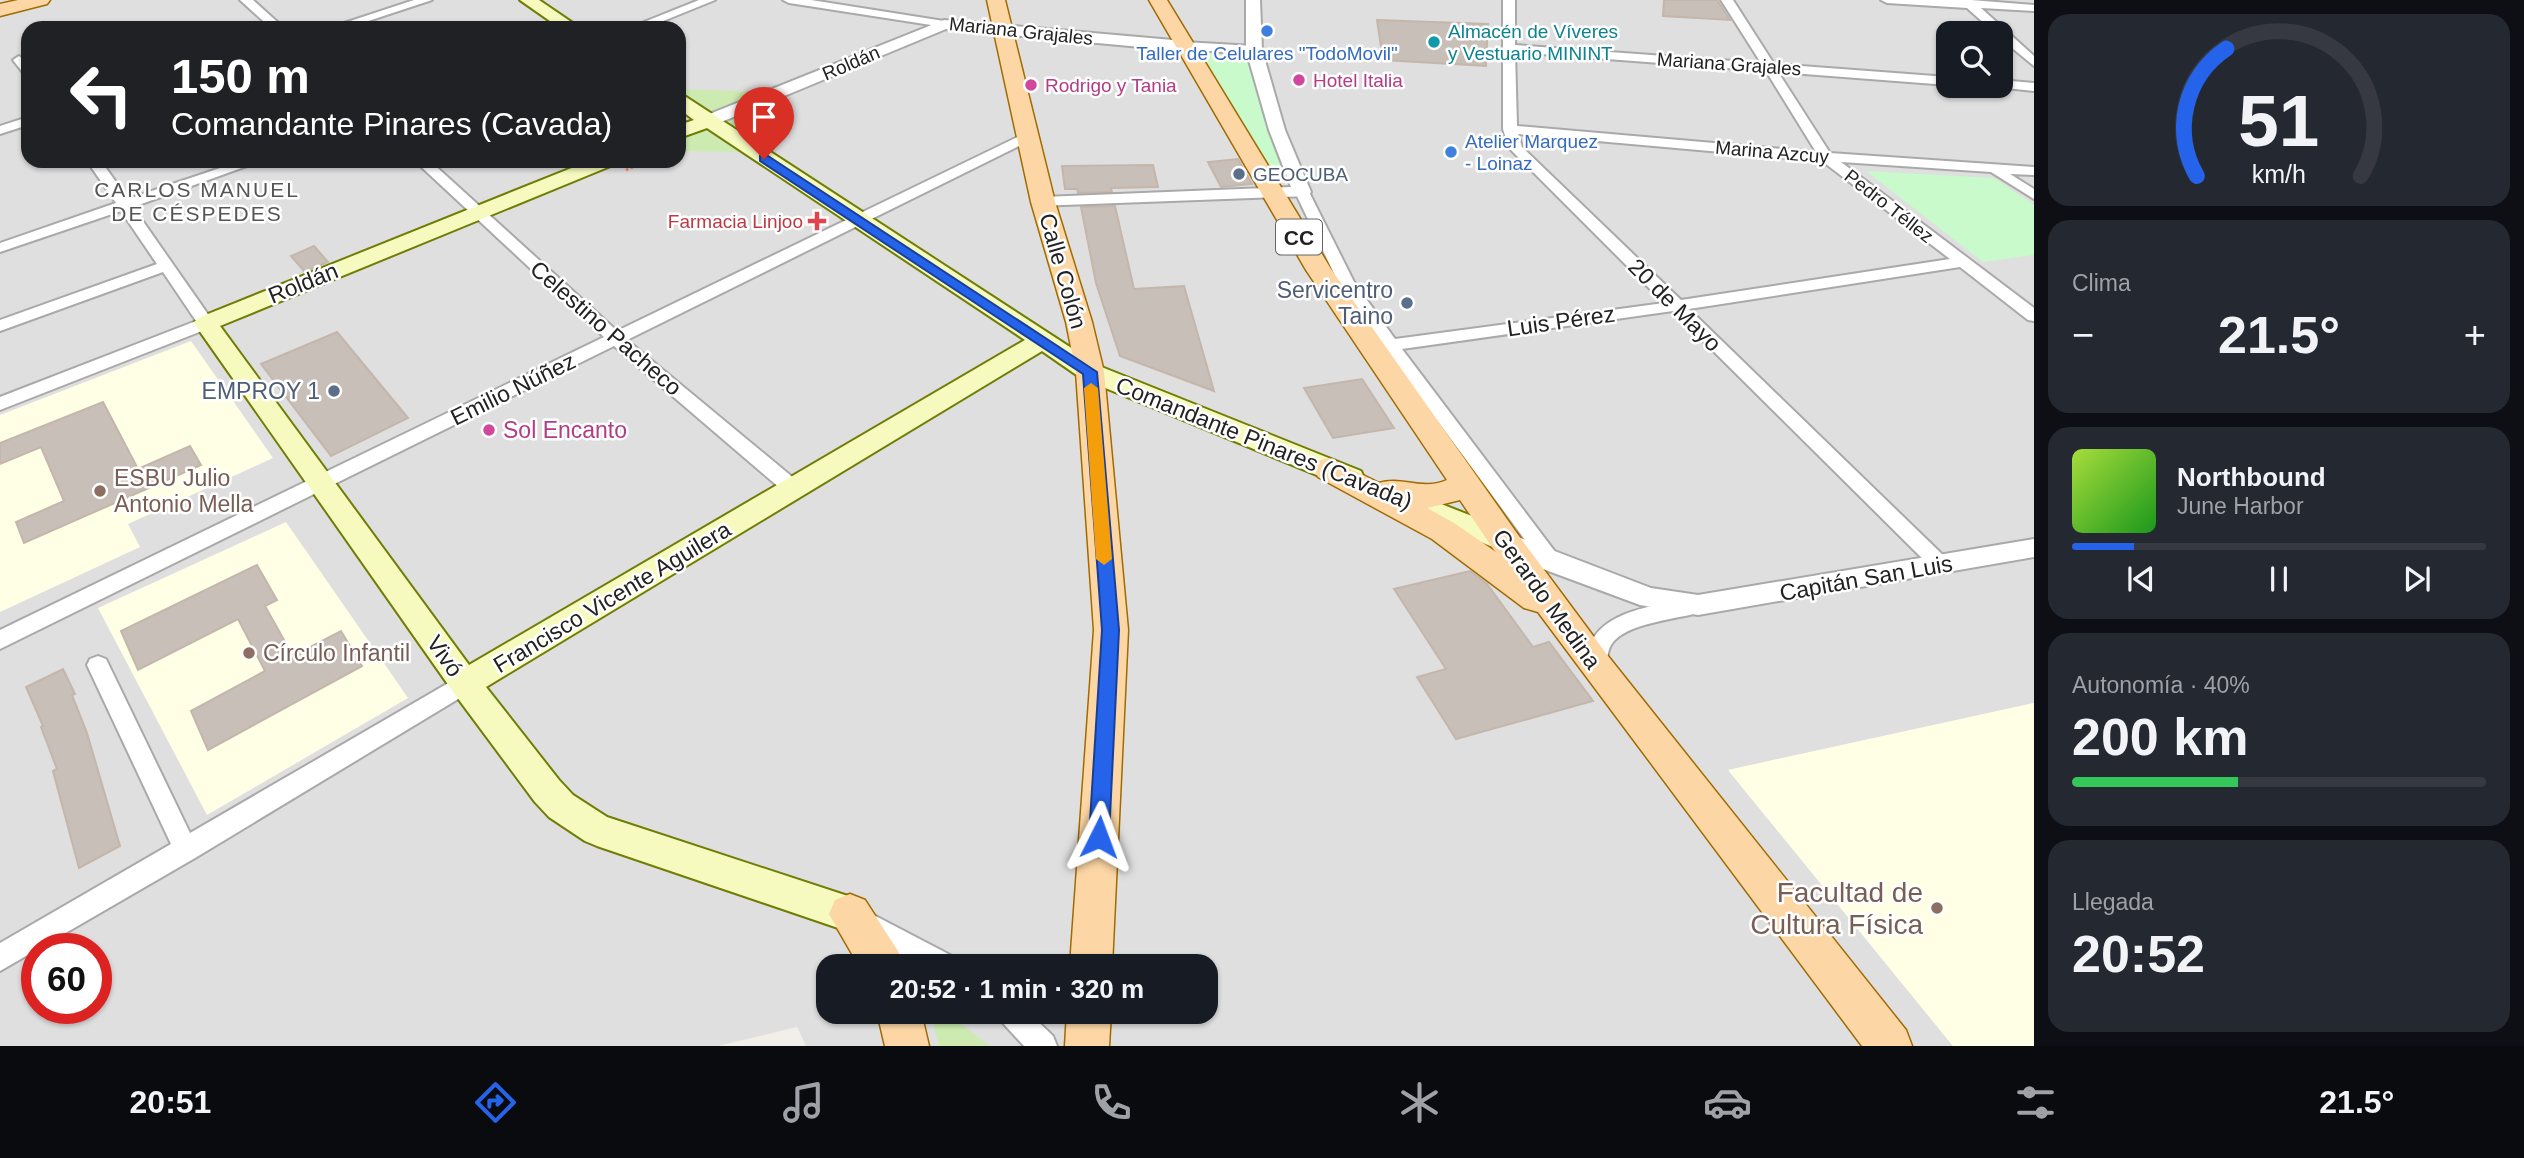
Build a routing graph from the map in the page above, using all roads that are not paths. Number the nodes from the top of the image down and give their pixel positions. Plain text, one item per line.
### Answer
1 (41, 0) edge
2 (246, 0) edge
3 (426, 0) edge
4 (528, 0) edge
5 (709, 0) edge
6 (789, 0) edge
7 (996, 0) edge
8 (1158, 0) edge
9 (1252, 0) edge
10 (1509, 0) edge
11 (1727, 0) edge
12 (1887, 0) edge
13 (1968, 2) edge
14 (2034, 8) edge
15 (0, 10) edge
16 (270, 21) edge
17 (358, 21) edge
18 (561, 21) edge
19 (654, 21) edge
20 (944, 24) junction
21 (1002, 31) junction
22 (1184, 46) junction
23 (1510, 48) junction
24 (1254, 50) junction
25 (19, 60) dead end
26 (2034, 62) edge
27 (21, 63) edge
28 (1770, 68) junction
29 (1936, 80) edge
30 (2013, 86) edge
31 (2034, 87) edge
32 (686, 106) edge
33 (708, 121) junction
34 (21, 123) edge
35 (1510, 128) junction
36 (686, 129) edge
37 (0, 130) edge
38 (1026, 137) junction
39 (1826, 157) junction
40 (99, 168) edge
41 (234, 168) edge
42 (429, 168) edge
43 (588, 168) edge
44 (1994, 169) junction
45 (2034, 171) edge
46 (1302, 192) junction
47 (1273, 193) junction
48 (2034, 195) edge
49 (1043, 202) junction
50 (126, 205) junction
51 (475, 212) junction
52 (857, 218) junction
53 (0, 248) edge
54 (1960, 262) junction
55 (168, 265) junction
56 (1675, 306) junction
57 (2034, 316) edge
58 (206, 323) junction
59 (0, 326) edge
60 (615, 338) junction
61 (1042, 341) junction
62 (1380, 346) junction
63 (1090, 372) junction
64 (0, 404) edge
65 (1329, 469) junction
66 (322, 484) junction
67 (1466, 484) junction
68 (1375, 487) junction
69 (795, 490) junction
70 (1505, 541) junction
71 (2034, 548) edge
72 (1552, 562) junction
73 (1941, 565) junction
74 (1698, 605) junction
75 (1560, 616) junction
76 (0, 640) edge
77 (99, 665) dead end
78 (1596, 666) junction
79 (465, 684) junction
80 (186, 850) junction
81 (850, 915) junction
82 (875, 954) edge
83 (923, 954) edge
84 (1092, 954) edge
85 (0, 958) edge
86 (902, 1024) edge
87 (1022, 1024) edge
88 (1088, 1024) edge
89 (907, 1046) edge
90 (1043, 1046) edge
91 (1087, 1046) edge
92 (1890, 1046) edge

1 - 15 main road
2 - 16 street
3 - 17 street
4 - 18 main road
5 - 19 street
6 - 20 street, Mariana Grajales
7 - 21 main road, Calle Colón
8 - 22 main road, CC
9 - 24 street
10 - 23 street, 20 de Mayo
11 - 28 street, Pedro Téllez
12 - 13 street
13 - 14 street
13 - 26 street
20 - 21 street, Mariana Grajales
20 - 33 street, Roldán
21 - 22 street, Mariana Grajales
21 - 38 main road, Calle Colón
22 - 24 street, Mariana Grajales
22 - 47 main road, Gerardo Medina / CC
23 - 28 street, Mariana Grajales
23 - 35 street, 20 de Mayo
24 - 46 street
25 - 27 street
28 - 29 street, Mariana Grajales
28 - 39 street, Pedro Téllez
30 - 31 street
32 - 33 main road, Comandante Pinares (Cavada)
33 - 36 main road, Roldán
33 - 52 main road, Comandante Pinares (Cavada)
34 - 37 street
35 - 39 street, Marina Azcuy
35 - 56 street, 20 de Mayo
38 - 49 main road, Calle Colón
38 - 52 street, Emilio Núñez
39 - 44 street, Marina Azcuy
39 - 54 street, Pedro Téllez
40 - 50 street, Vivó
41 - 50 street
42 - 51 street, Celestino Pacheco
43 - 51 main road, Roldán
44 - 45 street, Marina Azcuy
44 - 48 street
46 - 47 street
46 - 62 street, Gerardo Medina
47 - 49 street
47 - 62 main road, Gerardo Medina / CC
49 - 63 main road, Calle Colón
50 - 53 street
50 - 55 street, Vivó
51 - 58 main road, Roldán
51 - 60 street, Celestino Pacheco
52 - 60 street, Emilio Núñez
52 - 61 main road, Comandante Pinares (Cavada)
54 - 56 street, Luis Pérez
54 - 57 street, Pedro Téllez
55 - 58 street, Vivó
55 - 59 street
56 - 62 street, Luis Pérez
56 - 73 street, 20 de Mayo
58 - 64 street, Roldán
58 - 66 main road, Vivó
60 - 66 street, Emilio Núñez
60 - 69 street, Celestino Pacheco
61 - 63 main road, Comandante Pinares (Cavada)
61 - 69 main road, Francisco Vicente Aguilera
62 - 67 main road, Gerardo Medina / CC
62 - 72 street, Gerardo Medina
63 - 65 main road, Comandante Pinares (Cavada)
63 - 84 main road, Calle Colón
65 - 68 main road, Comandante Pinares (Cavada)
65 - 75 main road
66 - 76 street, Emilio Núñez
66 - 79 main road, Vivó
67 - 68 main road
67 - 70 main road, Gerardo Medina / CC
68 - 70 main road, Comandante Pinares (Cavada)
69 - 79 main road, Francisco Vicente Aguilera
70 - 72 street, Capitán San Luis
70 - 75 main road, Gerardo Medina / CC
71 - 73 street, Capitán San Luis
72 - 74 street, Capitán San Luis
73 - 74 street, Capitán San Luis
74 - 78 street, Capitán San Luis
75 - 78 main road, Gerardo Medina / CC
77 - 80 street
78 - 92 main road, Gerardo Medina / CC
79 - 80 street, Francisco Vicente Aguilera
79 - 81 main road, Vivó
80 - 85 street, Francisco Vicente Aguilera
81 - 82 main road
81 - 83 street, Vivó
86 - 89 main road
87 - 90 street
88 - 91 main road

